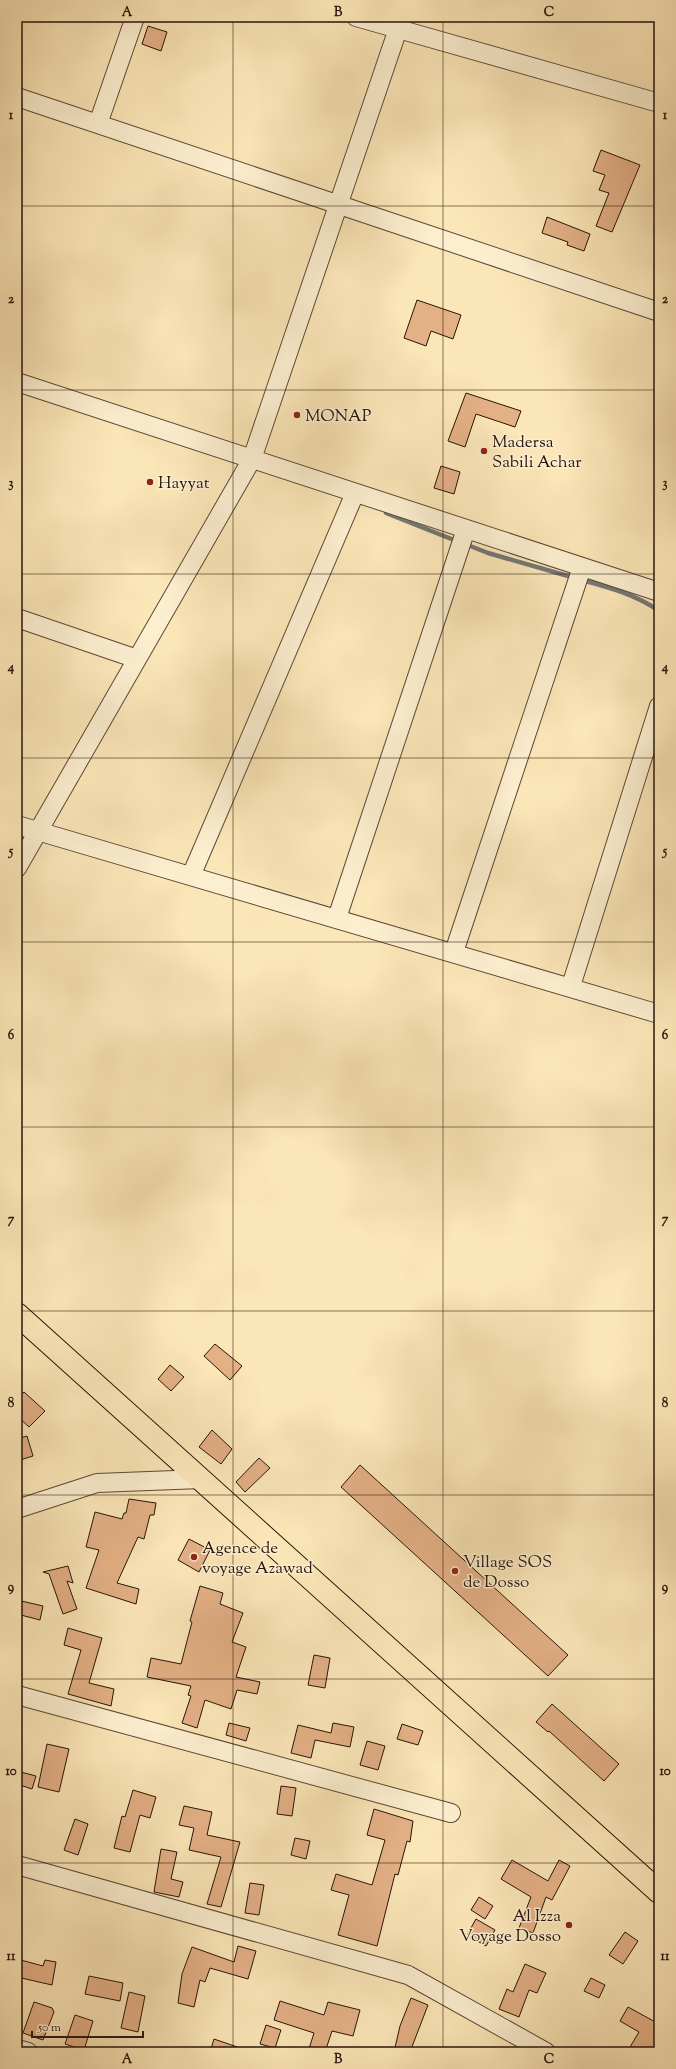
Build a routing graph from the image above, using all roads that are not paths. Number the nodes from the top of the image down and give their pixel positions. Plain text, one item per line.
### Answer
1 (135, 17) edge
2 (356, 17) edge
3 (400, 23) edge
4 (17, 97) edge
5 (659, 103) edge
6 (98, 124) junction
7 (338, 205) junction
8 (659, 312) edge
9 (17, 382) edge
10 (252, 458) junction
11 (355, 493) junction
12 (466, 529) junction
13 (582, 567) junction
14 (659, 592) edge
15 (17, 618) edge
16 (137, 659) junction
17 (659, 706) edge
18 (17, 825) edge
19 (38, 831) junction
20 (17, 868) edge
21 (191, 876) junction
22 (337, 918) junction
23 (454, 952) junction
24 (571, 986) junction
25 (659, 1014) edge
26 (17, 1314) edge
27 (201, 1479) junction
28 (17, 1509) edge
29 (17, 1695) edge
30 (451, 1813) dead end
31 (17, 1865) edge
32 (659, 1892) edge
33 (17, 2049) edge
34 (28, 2052) edge
35 (546, 2052) edge

1 - 6 street
2 - 3 street
3 - 5 street
3 - 7 street
4 - 6 street
6 - 7 street
7 - 8 street
7 - 10 street
9 - 10 street
10 - 11 street
10 - 16 street
11 - 12 street
11 - 21 street
12 - 13 street
12 - 22 street
13 - 14 street
13 - 23 street
15 - 16 street
16 - 19 street
17 - 24 street
18 - 19 street
19 - 20 street
19 - 21 street
21 - 22 street
22 - 23 street
23 - 24 street
24 - 25 street
26 - 27 highway
27 - 28 street
27 - 32 highway
29 - 30 street
31 - 35 street
33 - 34 street

